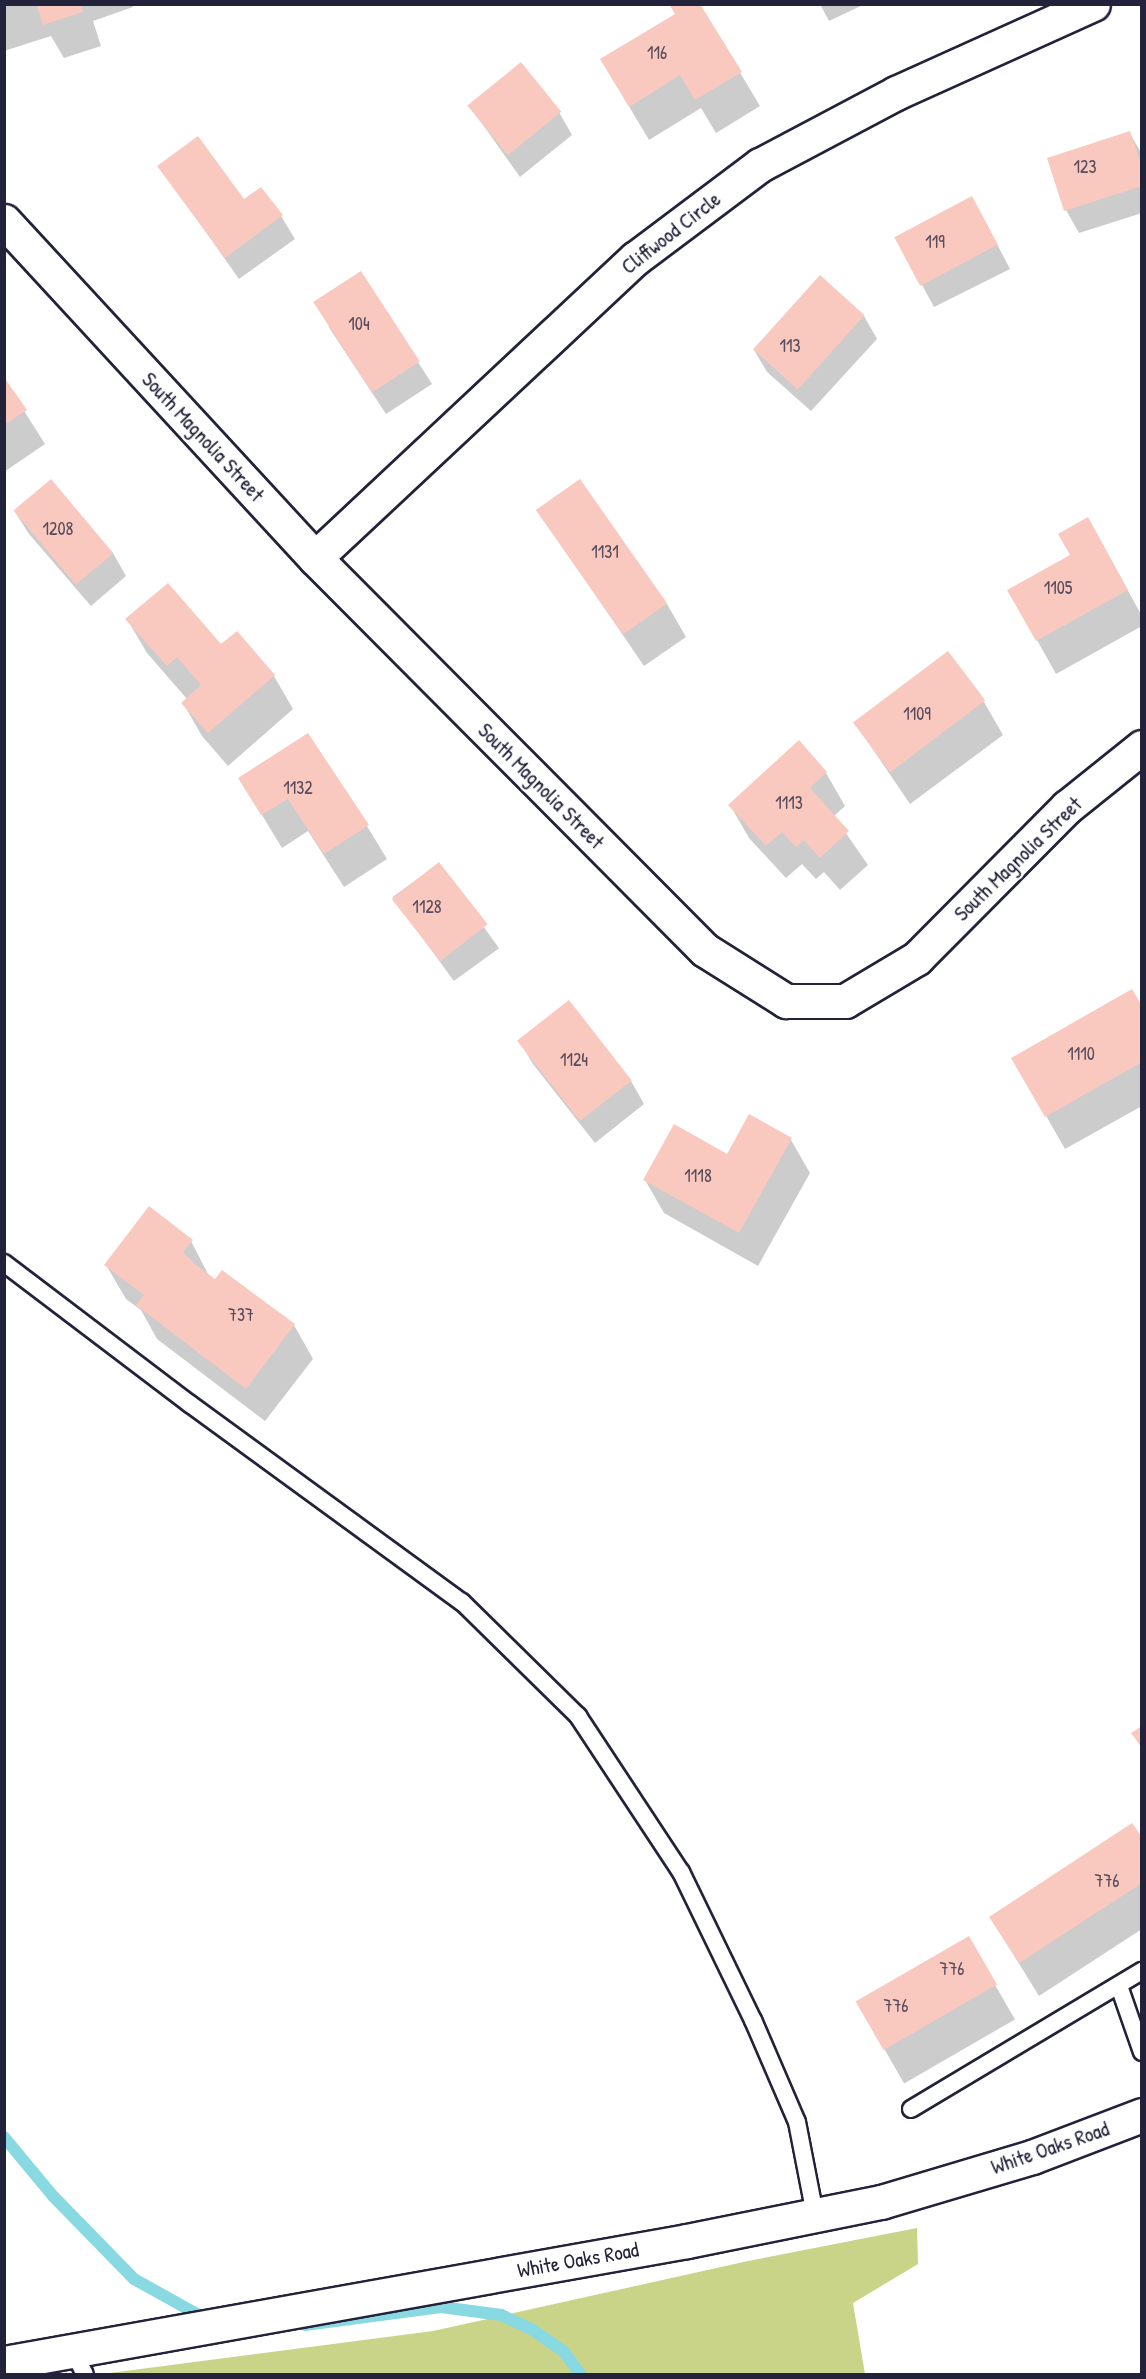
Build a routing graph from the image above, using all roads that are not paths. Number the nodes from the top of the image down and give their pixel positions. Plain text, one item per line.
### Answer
1 (1093, 4) edge
2 (4, 221) edge
3 (315, 558) junction
4 (1142, 747) edge
5 (4, 1263) edge
6 (1142, 1971) edge
7 (1119, 1986) junction
8 (1142, 2052) edge
9 (911, 2109) dead end
10 (1142, 2115) edge
11 (815, 2215) junction
12 (4, 2362) edge
13 (79, 2362) edge

1 - 3 street, Cliffwood Circle
2 - 3 street, South Magnolia Street
3 - 4 street, South Magnolia Street
5 - 11 lane
6 - 7 lane
7 - 8 lane
7 - 9 lane
10 - 11 street, White Oaks Road
11 - 13 street, White Oaks Road
12 - 13 street, White Oaks Road

